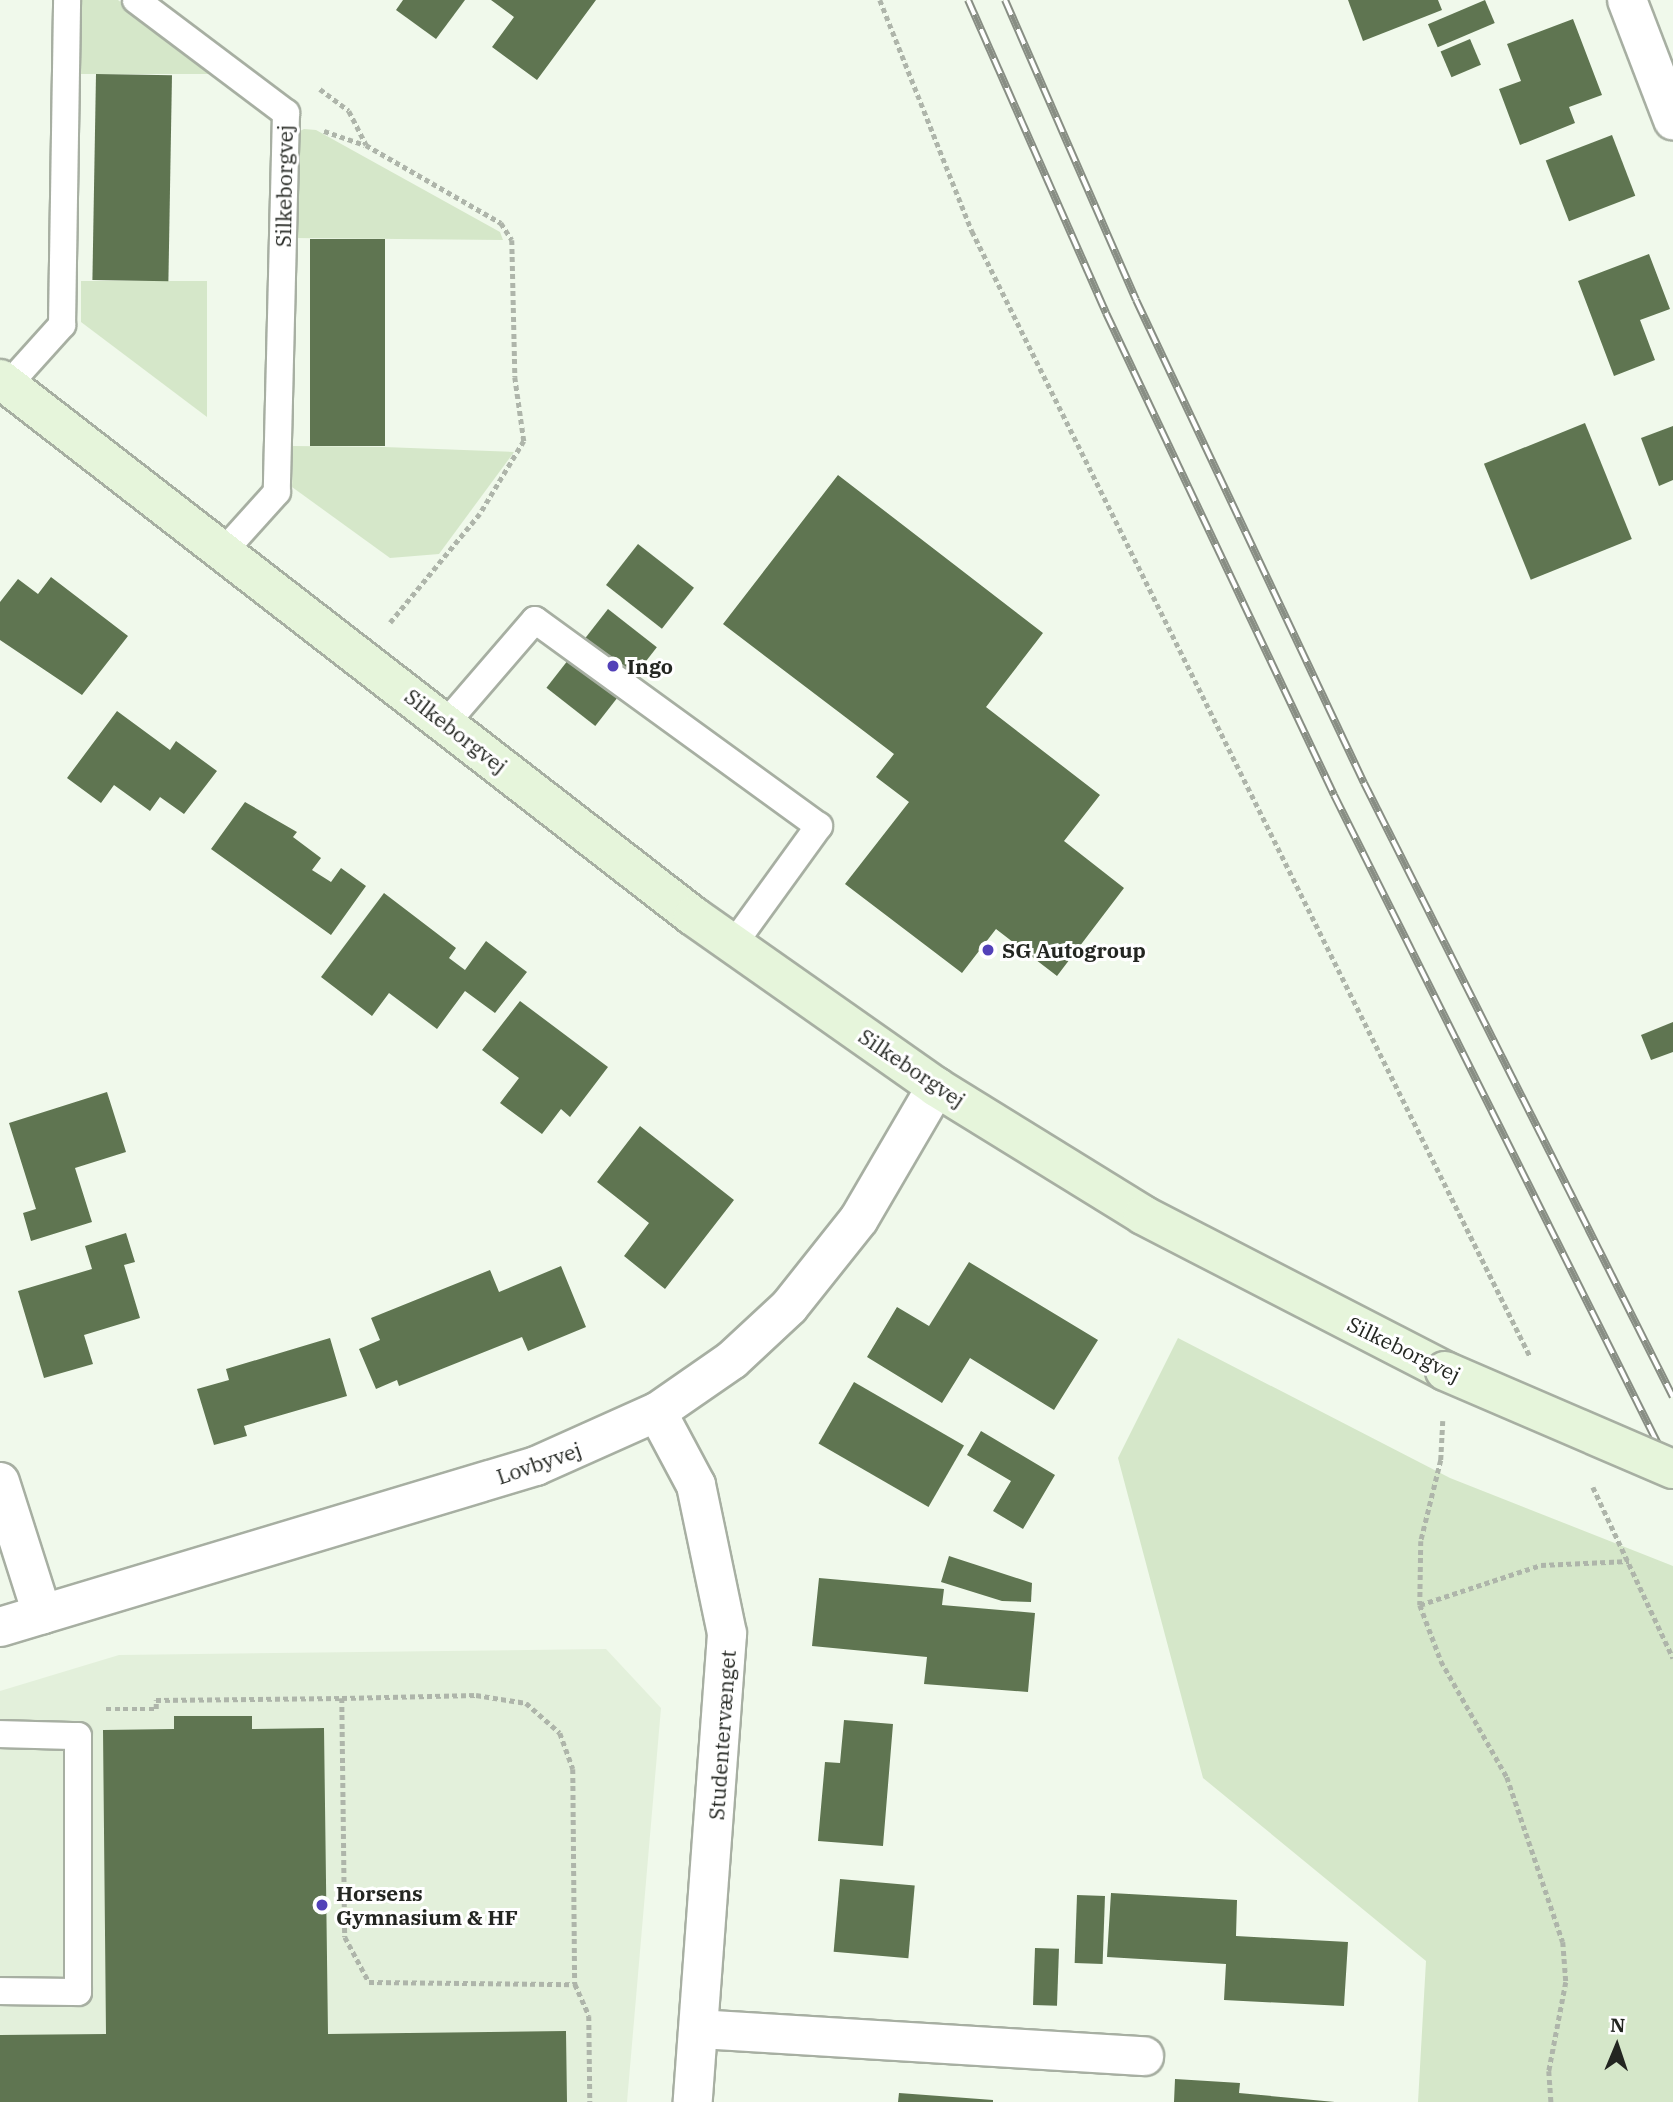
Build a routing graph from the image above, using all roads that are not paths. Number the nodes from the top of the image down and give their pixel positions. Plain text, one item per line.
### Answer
1 (67, 0) edge
2 (136, 0) edge
3 (1627, 0) edge
4 (1673, 120) edge
5 (4, 382) edge
6 (223, 552) junction
7 (446, 723) junction
8 (733, 945) junction
9 (936, 1087) junction
10 (657, 1412) junction
11 (1673, 1469) edge
12 (0, 1482) edge
13 (42, 1614) junction
14 (0, 1627) edge
15 (0, 1734) edge
16 (0, 1991) edge
17 (699, 2029) junction
18 (1144, 2056) dead end
19 (693, 2102) edge

1 - 5 lane, Silkeborgvej
2 - 6 lane, Silkeborgvej
3 - 4 street
5 - 6 main road, Silkeborgvej
6 - 7 main road, Silkeborgvej
7 - 8 main road, Silkeborgvej
7 - 8 lane
8 - 9 main road, Silkeborgvej
9 - 10 street, Lovbyvej
9 - 11 main road, Silkeborgvej, bridge
10 - 13 street, Lovbyvej
10 - 17 street, Studentervænget
12 - 13 street
13 - 14 street, Lovbyvej
15 - 16 lane
17 - 18 street
17 - 19 street, Studentervænget

